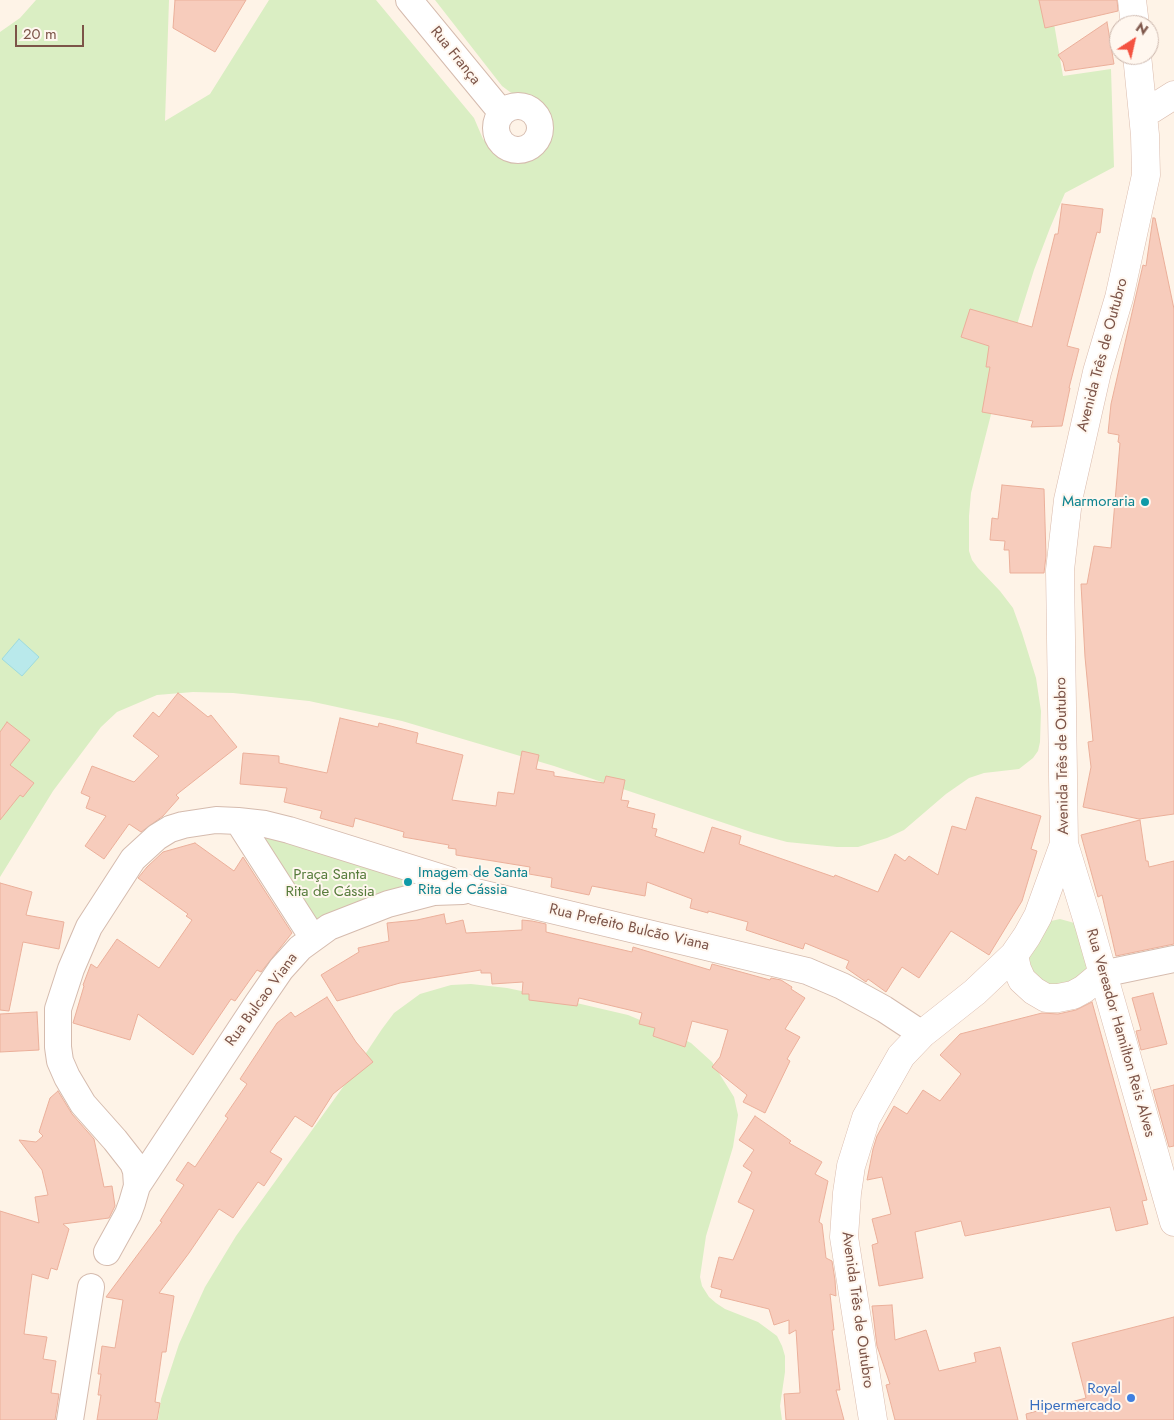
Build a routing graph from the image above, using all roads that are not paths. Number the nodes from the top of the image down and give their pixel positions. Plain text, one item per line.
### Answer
1 (409, 0) edge
2 (1132, 0) edge
3 (1134, 15) edge
4 (1139, 65) edge
5 (1174, 95) edge
6 (502, 113) dead end
7 (1144, 114) junction
8 (238, 821) junction
9 (1064, 844) junction
10 (476, 892) junction
11 (1038, 916) junction
12 (1089, 925) junction
13 (313, 938) junction
14 (1014, 955) junction
15 (1174, 959) edge
16 (1102, 974) junction
17 (922, 1034) junction
18 (137, 1182) junction
19 (1174, 1222) edge
20 (107, 1252) dead end
21 (91, 1287) dead end
22 (70, 1420) edge
23 (873, 1420) edge

1 - 6 street, Rua França
2 - 3 main road
4 - 7 main road, Avenida Três de Outubro
5 - 7 main road
7 - 9 main road, Avenida Três de Outubro
8 - 10 street, Rua Prefeito Bulcão Viana
8 - 13 street
8 - 18 street, Rua Prefeito Bulcão Viana
9 - 11 main road, Avenida Três de Outubro
9 - 12 main road, Rua Vereador Hamilton Reis Alves
10 - 13 street, Rua Bulcao Viana
10 - 17 street, Rua Prefeito Bulcão Viana
11 - 12 main road
11 - 14 main road, Avenida Três de Outubro
12 - 16 main road, Rua Vereador Hamilton Reis Alves
13 - 18 street, Rua Bulcao Viana
14 - 16 main road
14 - 17 main road, Avenida Três de Outubro
15 - 16 street
16 - 19 main road, Rua Vereador Hamilton Reis Alves
17 - 23 main road, Avenida Três de Outubro
18 - 20 street, Rua Bulcao Viana
21 - 22 street

